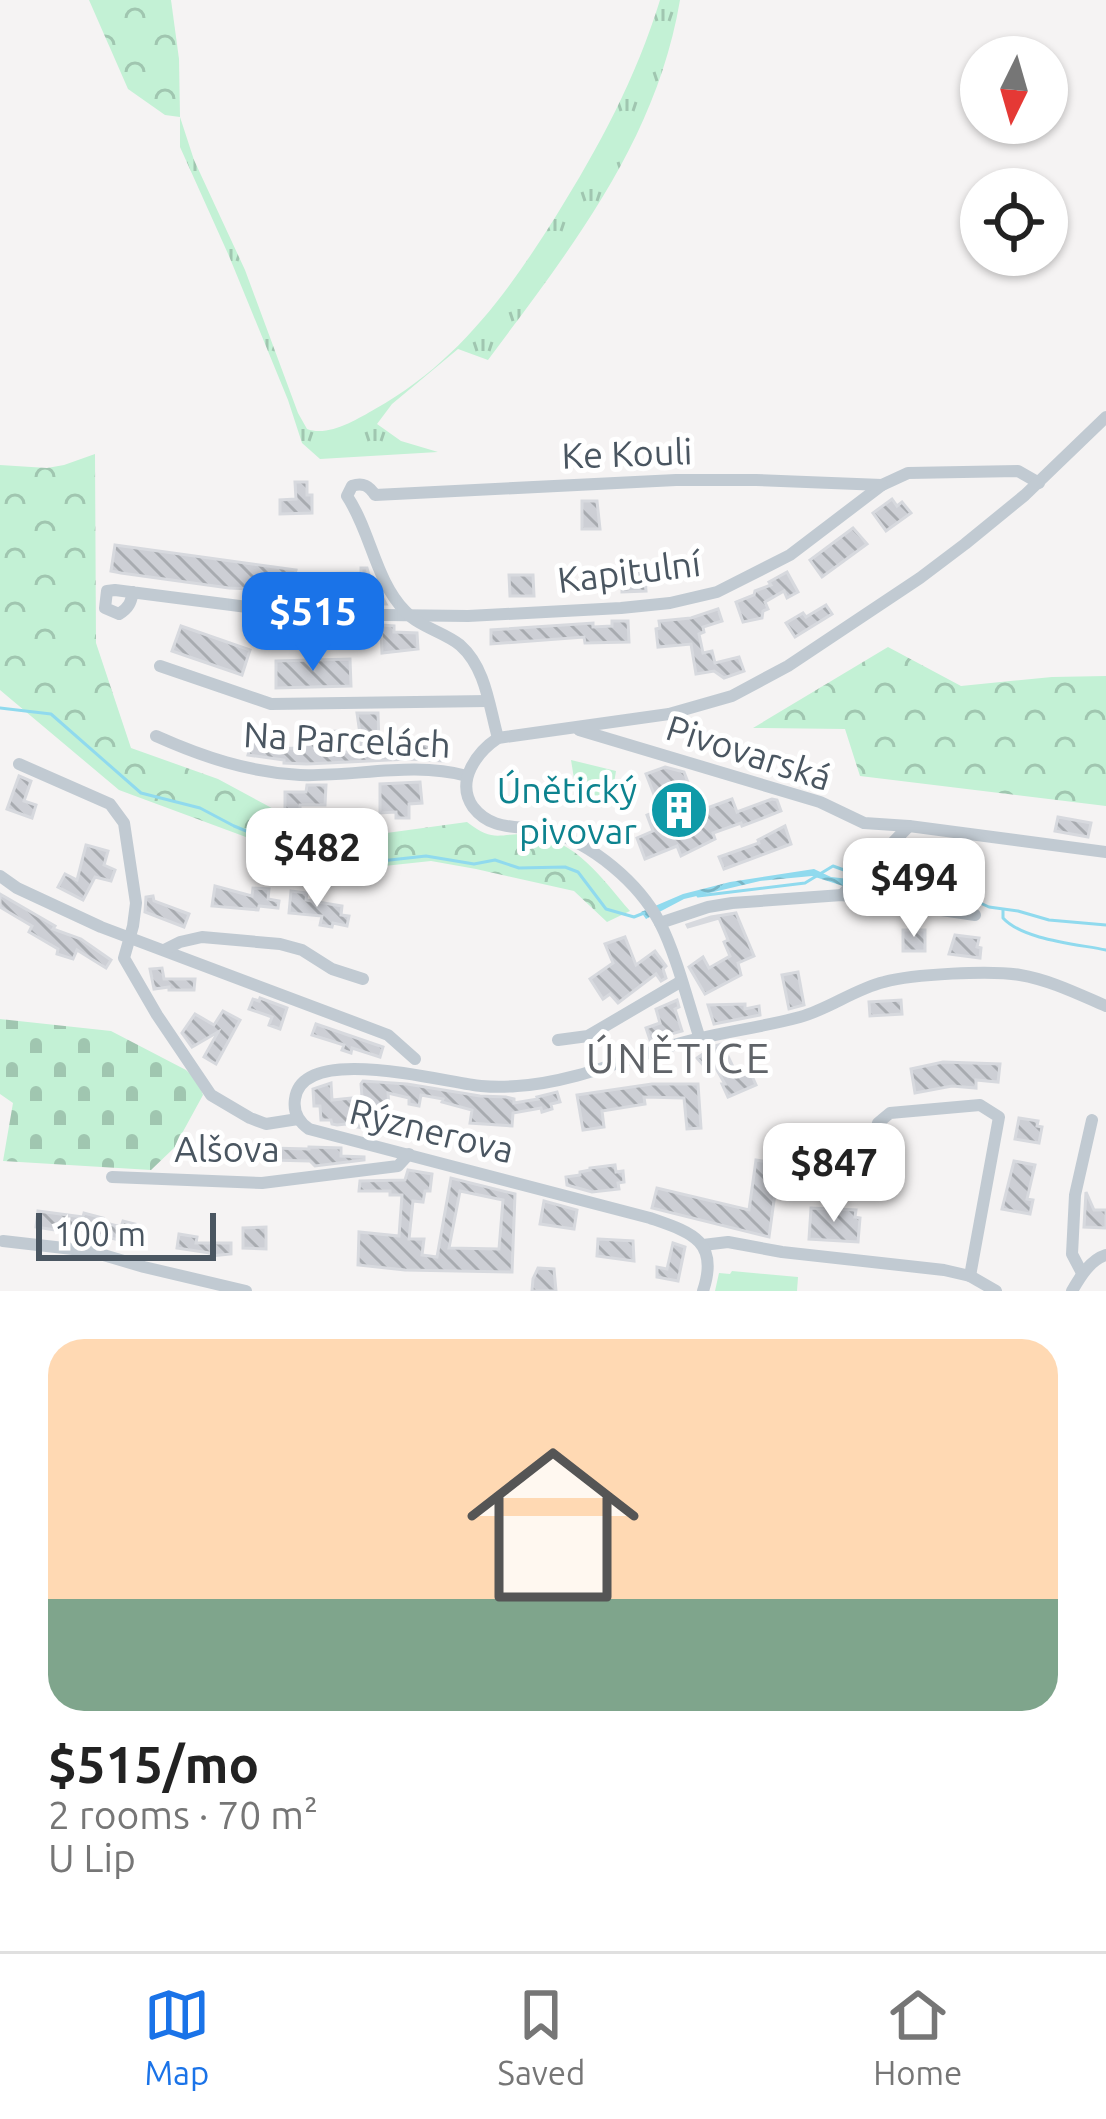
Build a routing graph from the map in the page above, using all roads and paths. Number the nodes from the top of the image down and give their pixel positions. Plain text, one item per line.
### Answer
1 (1106, 417) edge
2 (1039, 483) junction
3 (882, 485) junction
4 (375, 495) junction
5 (358, 512) junction
6 (133, 592) dead end
7 (406, 614) junction
8 (468, 616) junction
9 (460, 645) junction
10 (160, 666) dead end
11 (488, 701) junction
12 (571, 728) junction
13 (156, 736) dead end
14 (498, 738) junction
15 (19, 764) dead end
16 (467, 776) junction
17 (909, 826) junction
18 (1106, 852) edge
19 (0, 876) edge
20 (844, 893) junction
21 (975, 916) dead end
22 (660, 923) junction
23 (129, 937) junction
24 (164, 950) junction
25 (363, 979) dead end
26 (680, 982) junction
27 (1106, 1006) edge
28 (699, 1036) junction
29 (558, 1040) dead end
30 (415, 1059) dead end
31 (298, 1119) junction
32 (1092, 1120) dead end
33 (409, 1154) junction
34 (879, 1155) dead end
35 (112, 1177) dead end
36 (3, 1241) dead end
37 (703, 1246) junction
38 (1106, 1256) edge
39 (1082, 1273) junction
40 (970, 1276) junction
41 (246, 1291) edge
42 (703, 1291) edge
43 (997, 1291) edge
44 (1072, 1291) edge

1 - 2 street
2 - 3 street, Kapitulní
2 - 12 street
3 - 4 street, Ke Kouli
3 - 8 street, Kapitulní
4 - 5 street
4 - 5 street
5 - 7 street
6 - 7 street, Kapitulní
7 - 8 street, Kapitulní
7 - 9 street
8 - 9 street
9 - 11 street
10 - 11 street
11 - 14 street
12 - 14 street
12 - 17 street, Pivovarská
13 - 16 street, Na Parcelách
14 - 16 street
15 - 23 street
16 - 22 street
17 - 18 street, Pivovarská
17 - 20 street
19 - 23 street
20 - 21 street
20 - 22 street
22 - 26 street
23 - 24 street
23 - 31 street
24 - 25 street
24 - 30 street
26 - 28 street
26 - 29 street
27 - 28 street
28 - 31 street, Rýznerova
31 - 33 street, Rýznerova
32 - 39 street
33 - 35 street, Alšova
33 - 37 street, Rýznerova
34 - 40 street
36 - 41 street
37 - 40 street
37 - 42 street
38 - 39 street
39 - 44 street
40 - 43 street

